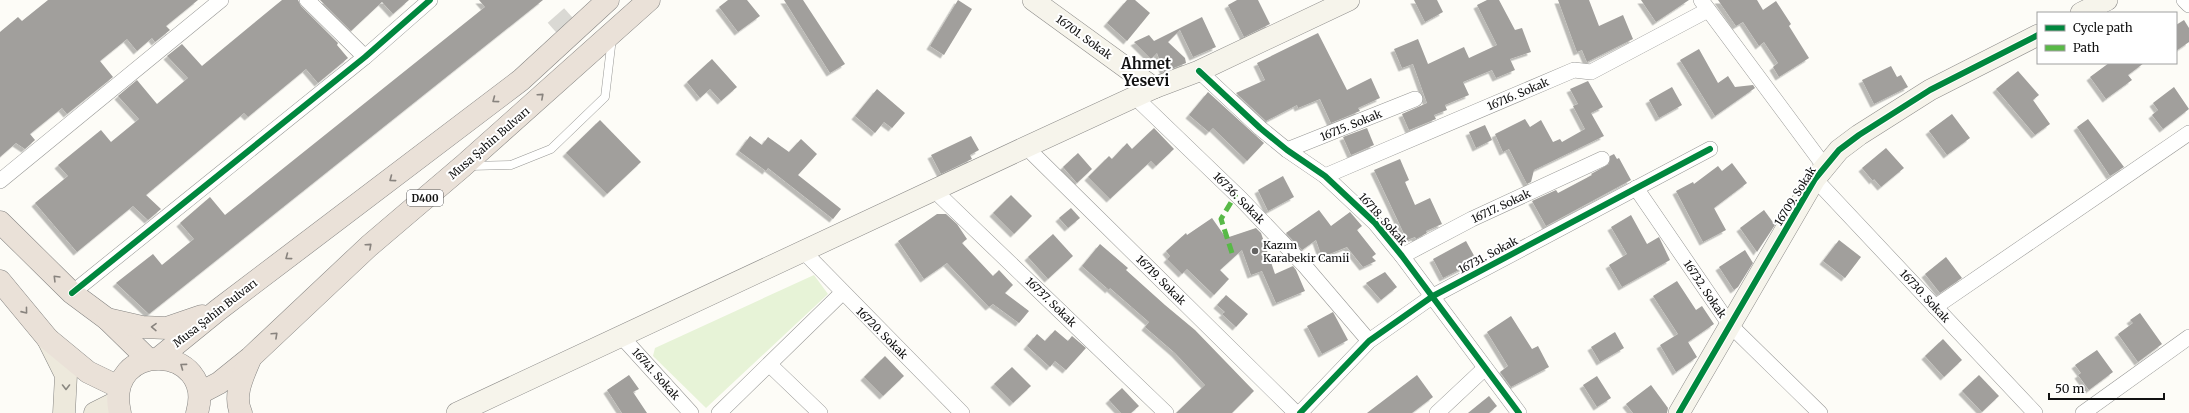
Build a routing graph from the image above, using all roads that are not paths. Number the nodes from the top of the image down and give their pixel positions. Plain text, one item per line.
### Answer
1 (222, 0) edge
2 (307, 0) edge
3 (430, 0) edge
4 (592, 0) edge
5 (608, 0) edge
6 (650, 0) edge
7 (1033, 0) edge
8 (1349, 0) edge
9 (2107, 0) edge
10 (2184, 0) edge
11 (1704, 5) edge
12 (2189, 5) edge
13 (2083, 12) edge
14 (573, 15) tunnel mouth
15 (555, 31) tunnel mouth
16 (613, 33) junction
17 (2037, 36) edge
18 (365, 57) junction
19 (536, 66) junction
20 (1199, 71) junction
21 (1154, 88) junction
22 (1135, 97) junction
23 (1415, 99) dead end
24 (2189, 133) edge
25 (1026, 147) junction
26 (1710, 149) dead end
27 (1287, 150) junction
28 (1602, 159) dead end
29 (463, 166) junction
30 (1820, 173) junction
31 (1325, 176) junction
32 (0, 181) edge
33 (1636, 188) junction
34 (935, 191) junction
35 (0, 222) edge
36 (803, 251) junction
37 (1402, 256) junction
38 (0, 281) edge
39 (72, 293) junction
40 (842, 293) junction
41 (1433, 296) junction
42 (1935, 307) junction
43 (218, 310) junction
44 (107, 319) junction
45 (1730, 325) junction
46 (621, 336) junction
47 (2189, 337) edge
48 (48, 339) junction
49 (1369, 341) junction
50 (153, 358) junction
51 (250, 358) junction
52 (770, 365) junction
53 (1485, 368) junction
54 (119, 401) edge
55 (202, 406) edge
56 (64, 413) edge
57 (95, 413) edge
58 (241, 413) edge
59 (457, 413) edge
60 (691, 413) edge
61 (719, 413) edge
62 (820, 413) edge
63 (962, 413) edge
64 (1166, 413) edge
65 (1296, 413) edge
66 (1300, 413) edge
67 (1437, 413) edge
68 (1519, 413) edge
69 (1679, 413) edge
70 (1820, 413) edge
71 (2035, 413) edge
72 (2083, 413) edge

1 - 32 street
2 - 18 street
3 - 18 street
4 - 14 highway
5 - 19 highway, Musa Şahin Bulvarı
6 - 16 highway, Musa Şahin Bulvarı / D400
7 - 21 main road, 16701. Sokak
8 - 20 main road
9 - 13 main road
10 - 12 street
11 - 30 street, 16730. Sokak
11 - 31 street, 16716. Sokak
15 - 19 highway
29 -> 16 highway, Musa Şahin Bulvarı / D400
16 - 29 lane
17 - 30 main road, 16709. Sokak
18 - 39 street
19 -> 43 highway, Musa Şahin Bulvarı
20 - 21 main road
20 - 27 street, 16718. Sokak
21 - 22 main road
22 - 25 main road
22 - 49 street, 16736. Sokak
23 - 27 street, 16715. Sokak
24 - 42 street
25 - 34 main road
25 - 65 street, 16719. Sokak
26 - 33 street, 16731. Sokak
27 - 31 street, 16718. Sokak
28 - 37 street, 16717. Sokak
51 -> 29 highway, Musa Şahin Bulvarı / D400
30 - 42 street, 16730. Sokak
30 - 45 main road, 16709. Sokak
31 - 37 street, 16718. Sokak
33 - 41 street, 16731. Sokak
33 - 45 street, 16732. Sokak
34 - 36 main road
34 - 64 street, 16737. Sokak
39 -> 35 highway
36 - 40 street, 16720. Sokak
36 - 46 main road
37 - 41 street, 16718. Sokak
38 -> 48 highway
39 - 44 highway
40 - 52 street
40 - 63 street, 16720. Sokak
41 - 49 street, 16731. Sokak
41 - 53 street, 16718. Sokak
42 - 71 street, 16730. Sokak
43 -> 44 highway
43 - 50 highway, Musa Şahin Bulvarı
44 - 50 highway
45 - 69 main road, 16709. Sokak
45 - 70 street, 16732. Sokak
46 - 59 main road
46 - 60 street, 16741. Sokak
47 - 72 street
48 - 54 highway
48 -> 56 main road
49 - 66 street, 16731. Sokak
50 - 54 highway, Musa Şahin Bulvarı
55 -> 50 highway, D400
51 - 55 highway, Musa Şahin Bulvarı / D400
51 - 58 highway
52 - 61 street
52 - 62 street
53 - 67 street
53 - 68 street, 16718. Sokak
54 - 57 main road

